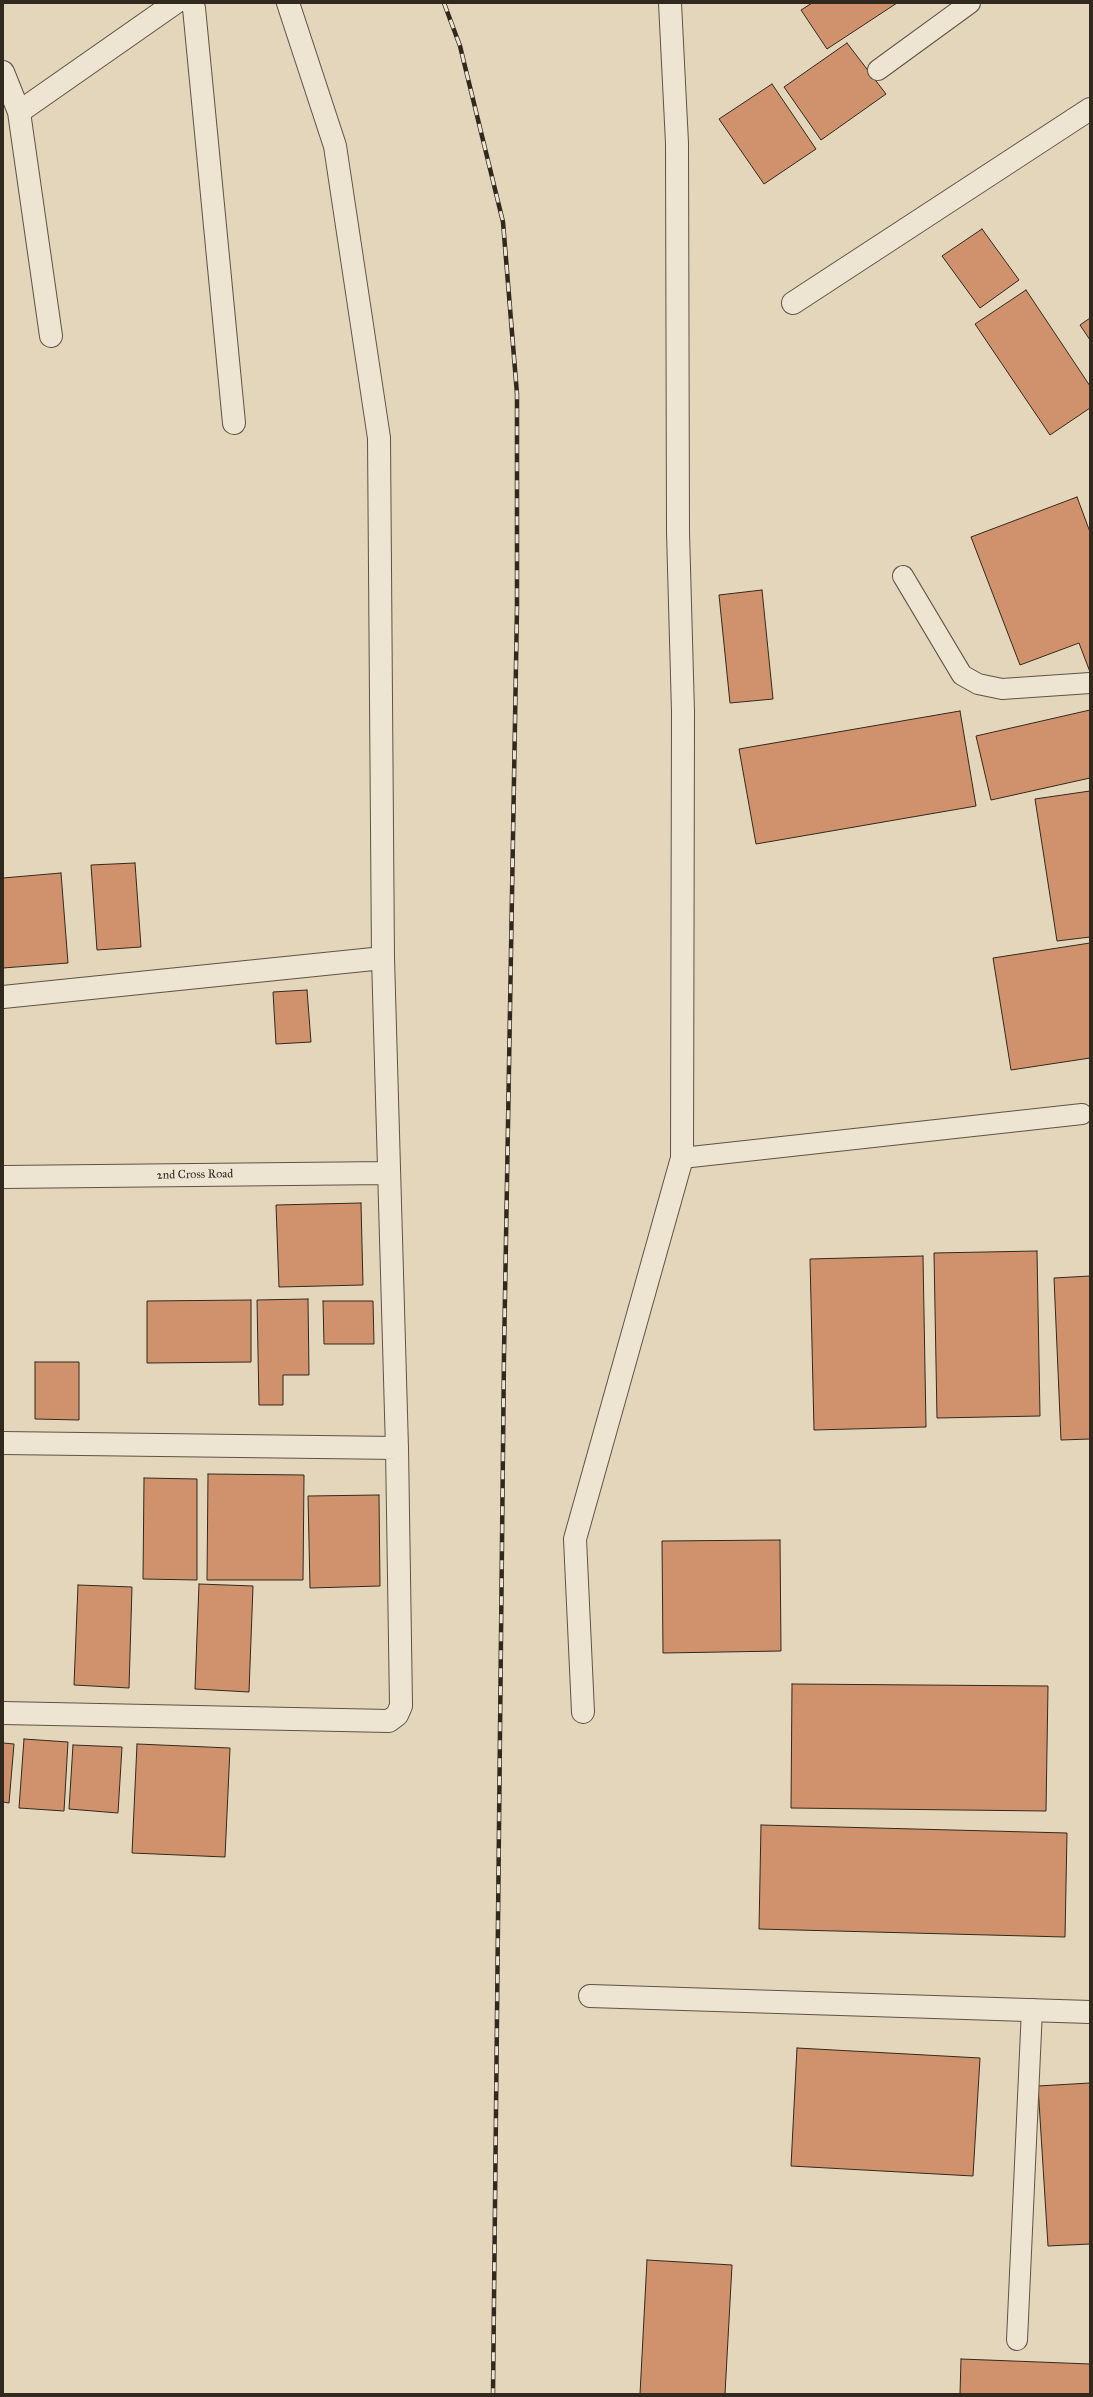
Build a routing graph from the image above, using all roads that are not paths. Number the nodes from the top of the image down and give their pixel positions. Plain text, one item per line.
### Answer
1 (175, 3) edge
2 (191, 3) edge
3 (288, 3) edge
4 (670, 3) edge
5 (970, 3) edge
6 (878, 70) dead end
7 (3, 72) edge
8 (1090, 109) edge
9 (19, 112) junction
10 (793, 303) dead end
11 (51, 336) dead end
12 (234, 423) dead end
13 (903, 576) dead end
14 (1090, 683) edge
15 (383, 958) junction
16 (3, 997) edge
17 (1082, 1114) dead end
18 (682, 1158) junction
19 (387, 1173) junction
20 (3, 1177) edge
21 (3, 1443) edge
22 (397, 1448) junction
23 (3, 1712) edge
24 (583, 1712) dead end
25 (590, 1996) dead end
26 (1032, 2009) junction
27 (1090, 2012) edge
28 (1017, 2340) dead end

1 - 9 street
2 - 12 street
3 - 15 street
4 - 18 street
5 - 6 lane
7 - 9 street
8 - 10 street
9 - 11 street
13 - 14 lane
15 - 16 street
15 - 19 street
17 - 18 lane
18 - 24 street
19 - 20 street, 2nd Cross Road
19 - 22 street
21 - 22 street
22 - 23 street
25 - 26 street
26 - 27 street
26 - 28 lane

